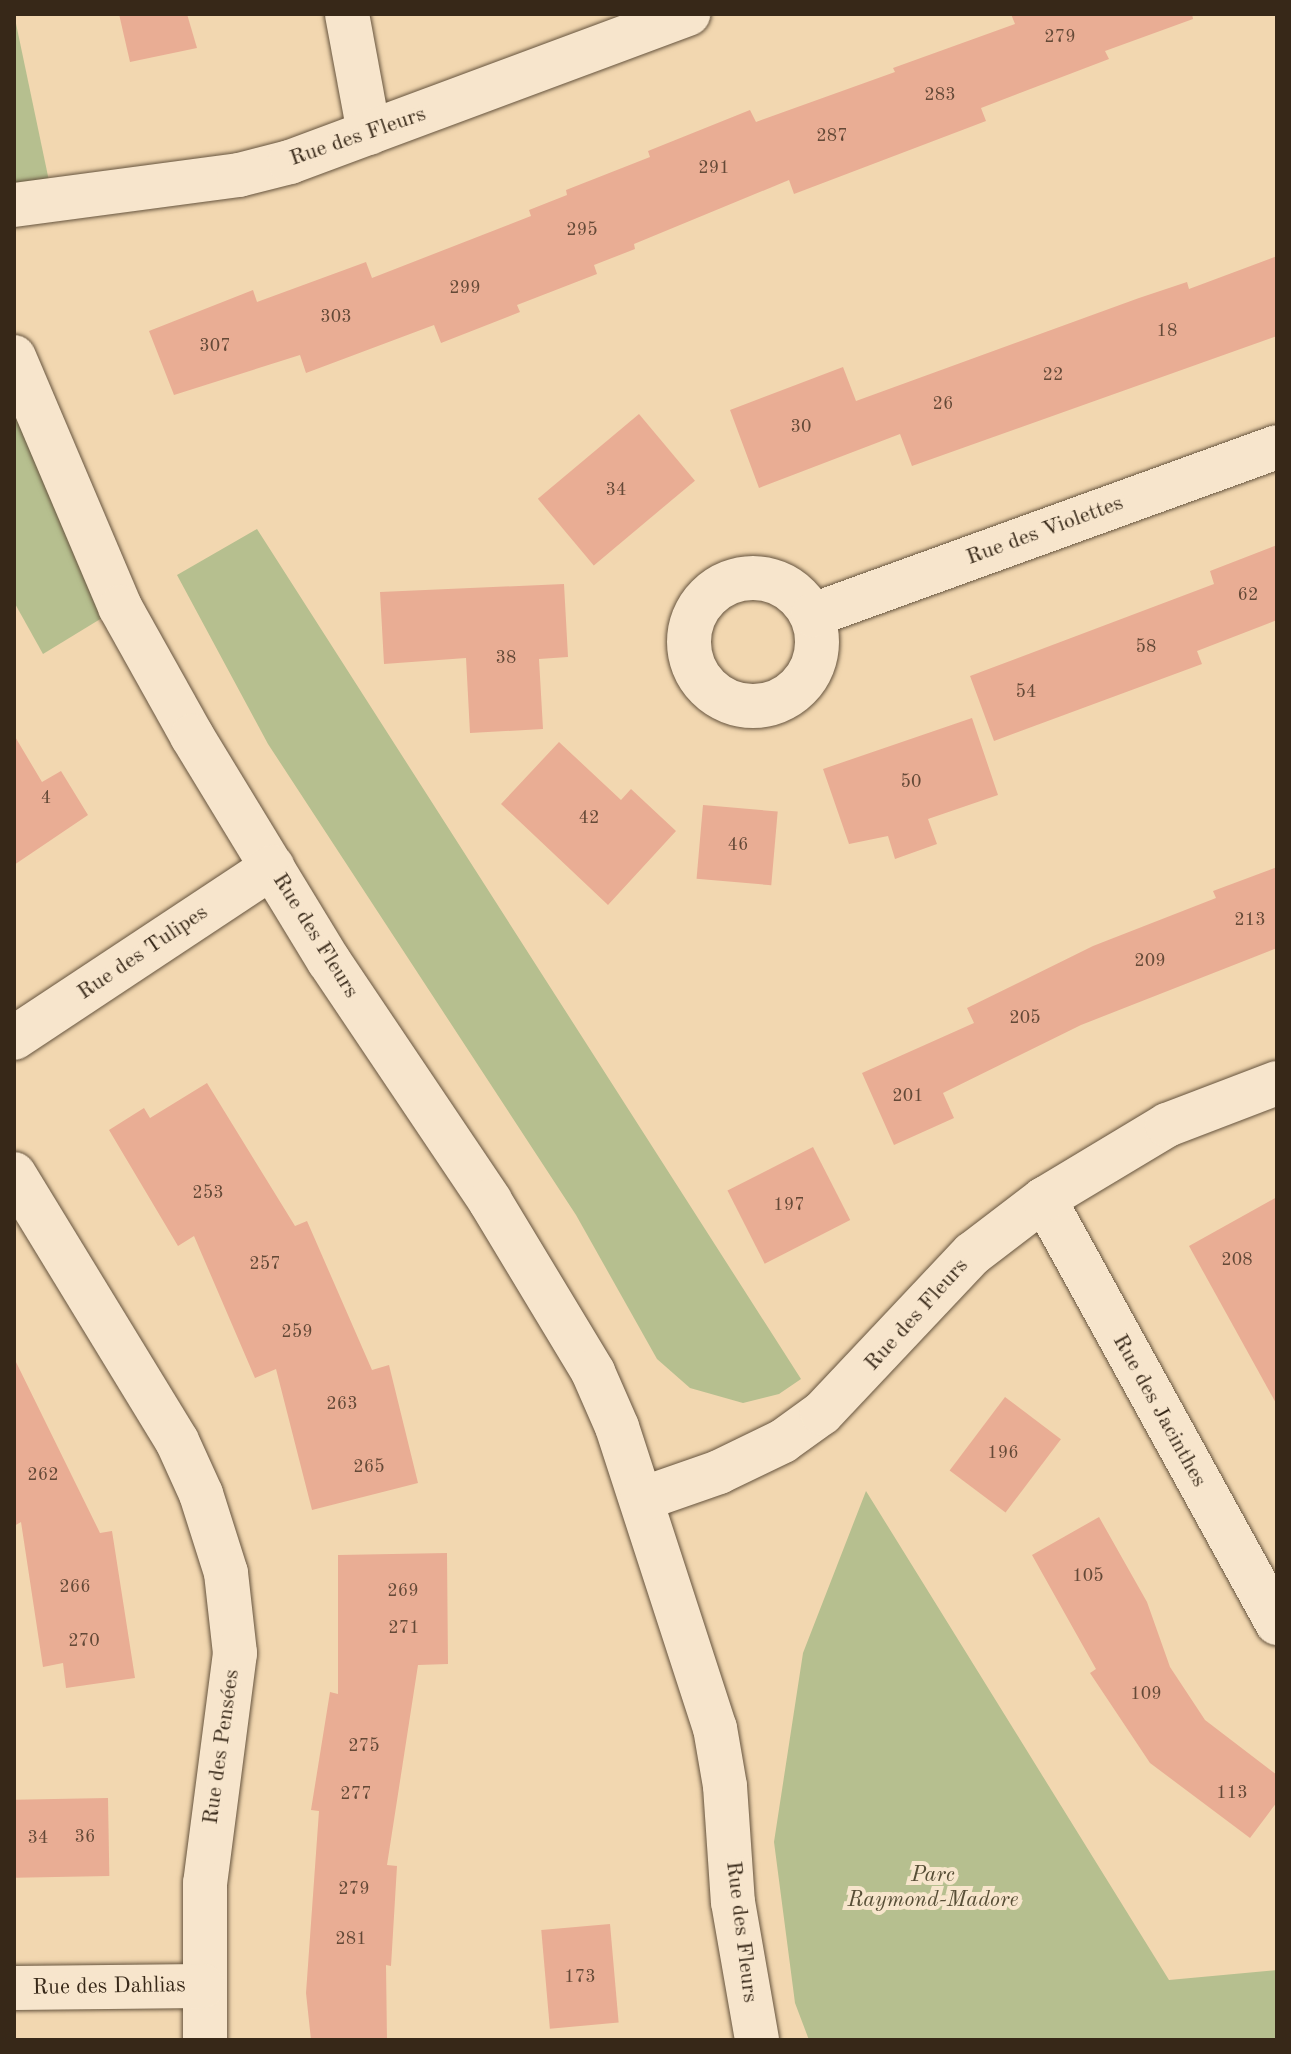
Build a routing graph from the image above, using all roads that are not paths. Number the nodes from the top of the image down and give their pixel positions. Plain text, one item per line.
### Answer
1 (347, 14) edge
2 (688, 14) edge
3 (369, 133) junction
4 (14, 205) edge
5 (14, 357) edge
6 (1277, 447) edge
7 (813, 615) dead end
8 (272, 867) junction
9 (14, 1038) edge
10 (1277, 1083) edge
11 (14, 1174) edge
12 (1044, 1199) junction
13 (642, 1499) junction
14 (1277, 1623) edge
15 (203, 1986) junction
16 (14, 1988) edge
17 (205, 2040) edge
18 (757, 2040) edge

1 - 3 street
2 - 3 street, Rue des Fleurs
3 - 4 street, Rue des Fleurs
5 - 8 street, Rue des Fleurs
6 - 7 street, Rue des Violettes
8 - 9 street, Rue des Tulipes
8 - 13 street, Rue des Fleurs
10 - 12 street, Rue des Fleurs
11 - 15 street, Rue des Pensées
12 - 13 street, Rue des Fleurs
12 - 14 street, Rue des Jacinthes
13 - 18 street, Rue des Fleurs
15 - 16 street, Rue des Dahlias
15 - 17 street, Rue des Pensées

